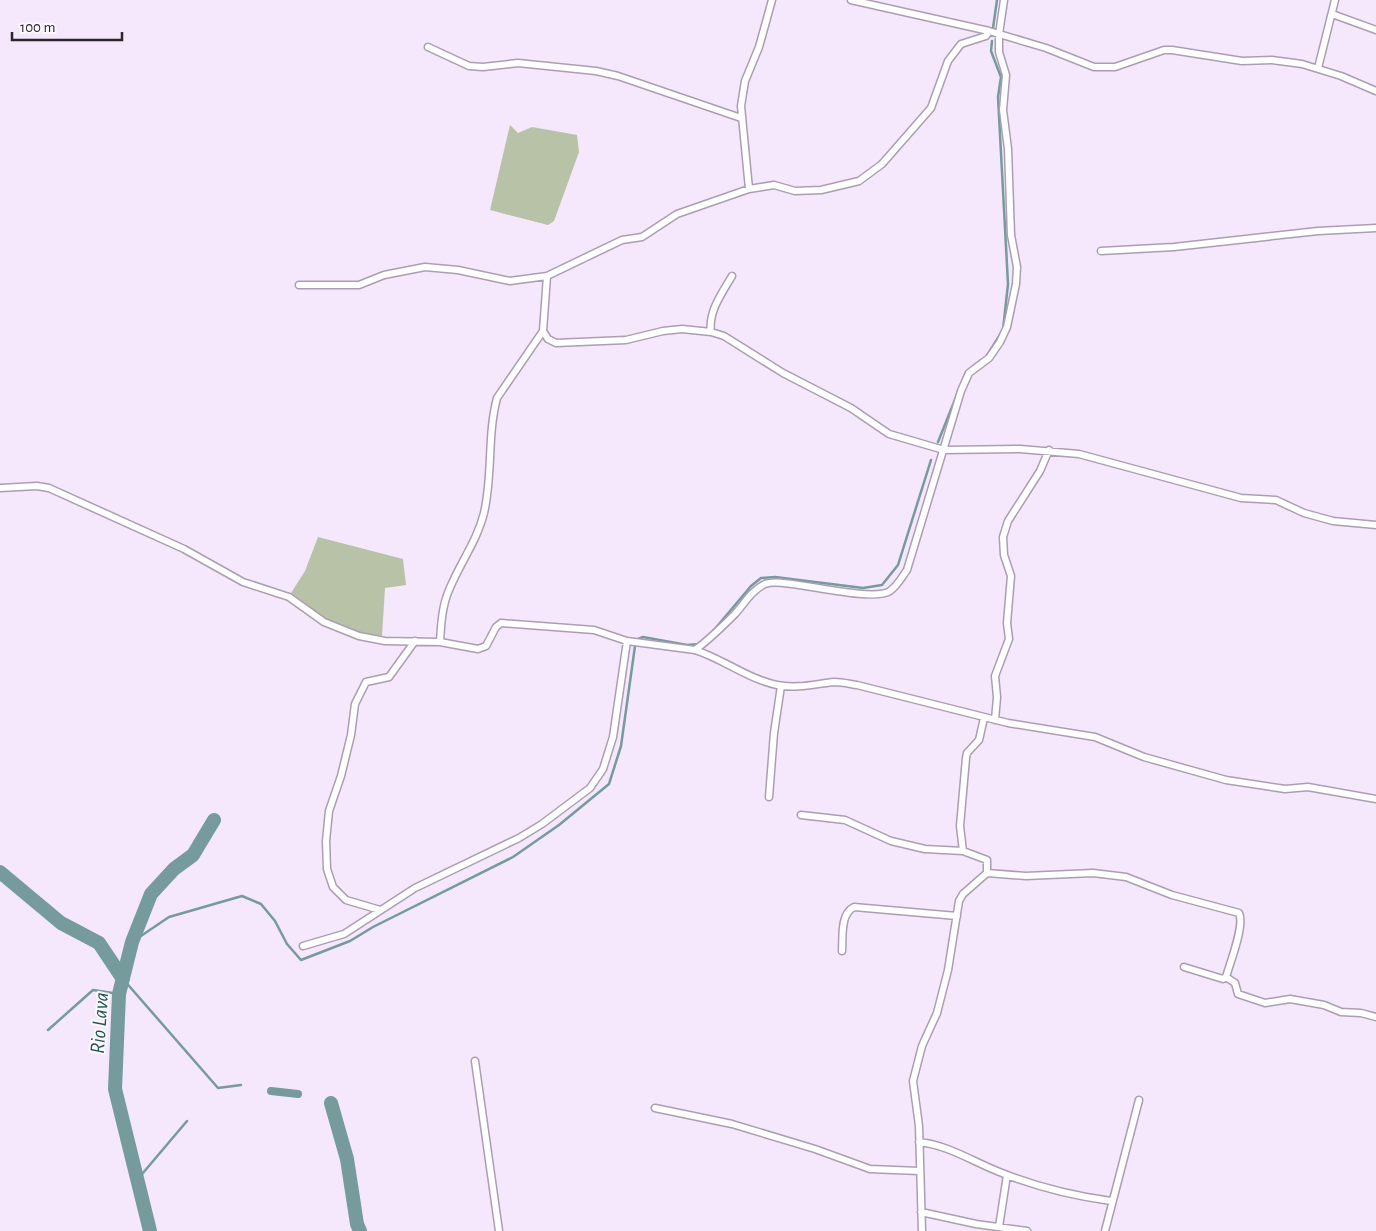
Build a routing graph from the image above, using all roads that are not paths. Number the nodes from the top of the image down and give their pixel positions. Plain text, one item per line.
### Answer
1 (772, 0) edge
2 (851, 0) edge
3 (1004, 0) edge
4 (1333, 1) edge
5 (1332, 14) junction
6 (1376, 30) edge
7 (989, 31) junction
8 (999, 34) junction
9 (428, 47) dead end
10 (1318, 68) junction
11 (1376, 91) edge
12 (741, 118) junction
13 (749, 188) junction
14 (1376, 228) edge
15 (1101, 251) dead end
16 (547, 276) junction
17 (732, 276) dead end
18 (299, 284) dead end
19 (543, 331) junction
20 (711, 332) junction
21 (944, 450) junction
22 (1049, 450) junction
23 (0, 488) edge
24 (1376, 525) edge
25 (415, 641) junction
26 (627, 641) junction
27 (440, 642) junction
28 (695, 650) junction
29 (781, 686) junction
30 (984, 718) junction
31 (995, 720) junction
32 (769, 797) dead end
33 (1376, 799) edge
34 (801, 814) dead end
35 (963, 851) junction
36 (988, 873) junction
37 (380, 910) junction
38 (957, 916) junction
39 (303, 946) dead end
40 (842, 951) dead end
41 (1184, 967) dead end
42 (1226, 977) junction
43 (1376, 1018) edge
44 (475, 1061) dead end
45 (1139, 1100) dead end
46 (655, 1108) dead end
47 (919, 1142) junction
48 (919, 1171) junction
49 (1007, 1175) junction
50 (1111, 1201) junction
51 (921, 1212) junction
52 (999, 1227) junction
53 (499, 1231) edge
54 (922, 1231) edge
55 (1027, 1231) edge
56 (1105, 1231) edge

1 - 12 street
2 - 7 street
3 - 8 street
4 - 5 street
5 - 6 street
5 - 10 street
7 - 8 street
7 - 13 street
8 - 10 street
8 - 21 street
9 - 12 street
10 - 11 street
12 - 13 street
13 - 16 street
14 - 15 street
16 - 18 street
16 - 19 street
17 - 20 street
19 - 20 street
19 - 27 street
20 - 21 street
21 - 22 street
21 - 28 street
22 - 24 street
22 - 31 street
23 - 25 street
25 - 27 street
25 - 37 street
26 - 27 street
26 - 28 street
26 - 37 street
28 - 29 street
29 - 30 street
29 - 32 street
30 - 31 street
30 - 35 street
31 - 33 street
34 - 35 street
35 - 36 street
36 - 38 street
36 - 42 street
37 - 39 street
38 - 40 street
38 - 47 street
41 - 42 street
42 - 43 street
44 - 53 street
45 - 50 street
46 - 48 street
47 - 48 street
47 - 49 street
48 - 51 street
49 - 50 street
49 - 52 street
50 - 56 street
51 - 52 street
51 - 54 street
52 - 55 street

